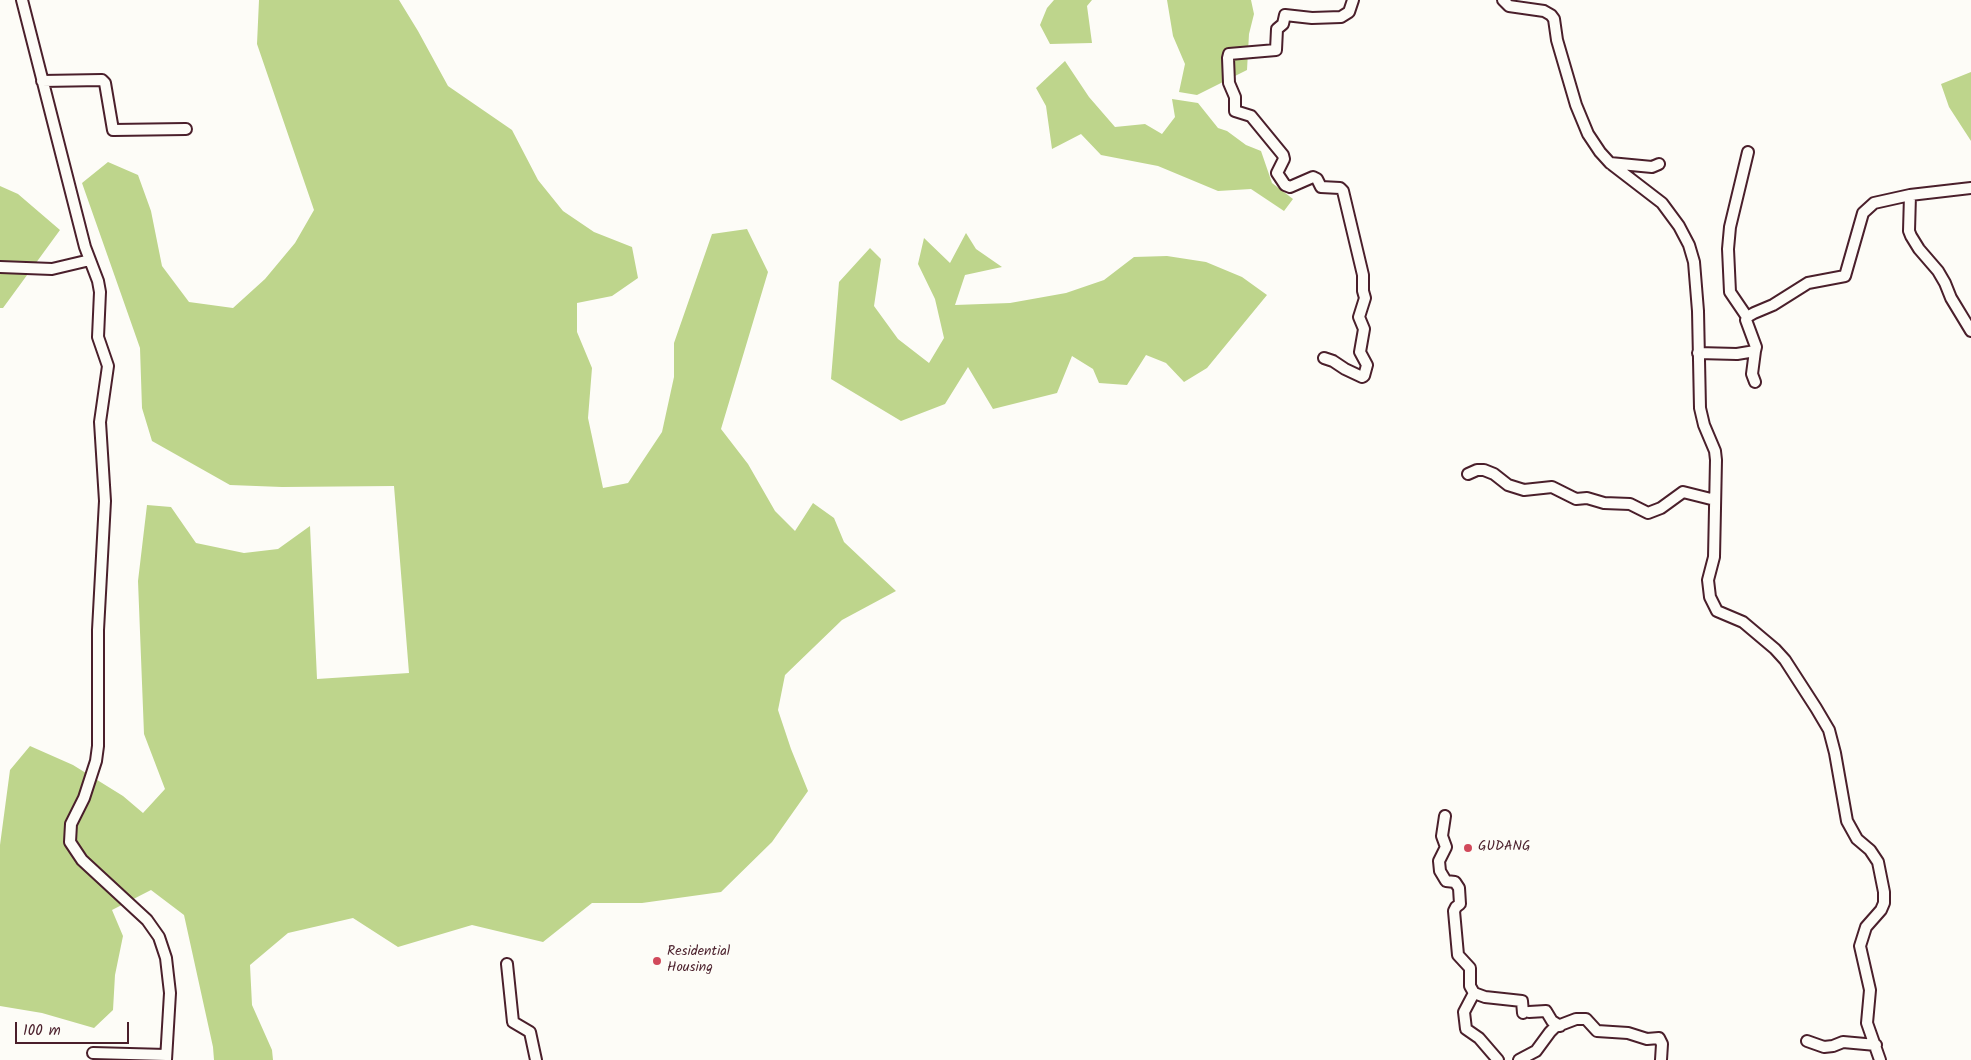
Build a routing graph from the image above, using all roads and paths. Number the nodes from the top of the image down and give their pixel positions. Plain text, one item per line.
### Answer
1 (22, 0) edge
2 (1353, 0) edge
3 (1503, 0) edge
4 (42, 81) junction
5 (186, 129) dead end
6 (1748, 152) dead end
7 (1610, 163) junction
8 (1659, 164) dead end
9 (1971, 188) edge
10 (1910, 195) junction
11 (90, 260) junction
12 (0, 267) edge
13 (1748, 318) junction
14 (1971, 331) edge
15 (1755, 351) junction
16 (1698, 353) junction
17 (1324, 358) dead end
18 (1755, 382) dead end
19 (1468, 474) dead end
20 (1715, 500) junction
21 (1445, 816) dead end
22 (507, 964) dead end
23 (1474, 993) junction
24 (1560, 1026) junction
25 (1807, 1041) dead end
26 (1876, 1045) junction
27 (92, 1054) dead end
28 (166, 1058) edge
29 (536, 1060) edge
30 (1498, 1060) edge
31 (1519, 1060) edge
32 (1661, 1060) edge
33 (1880, 1060) edge

1 - 4 street
2 - 17 street
3 - 7 street
4 - 5 street
4 - 11 street
6 - 13 street
7 - 8 street
7 - 16 street
9 - 10 street
10 - 13 street
10 - 14 street
11 - 12 street
11 - 28 street
13 - 15 street
15 - 16 street
15 - 18 street
16 - 20 street
19 - 20 street
20 - 26 street
21 - 23 street
22 - 29 street
23 - 24 street
23 - 30 street
24 - 31 street
24 - 32 street
25 - 26 street
26 - 33 street
27 - 28 street

